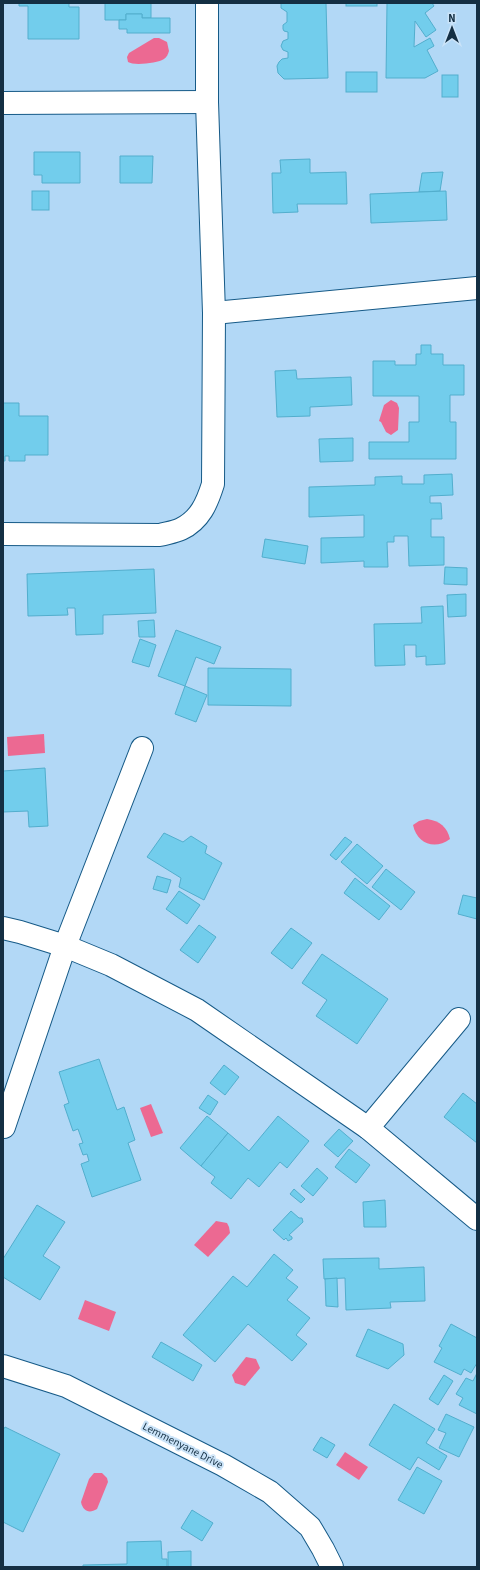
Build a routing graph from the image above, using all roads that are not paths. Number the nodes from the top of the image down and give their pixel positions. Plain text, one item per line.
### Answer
1 (207, 3) edge
2 (207, 102) junction
3 (3, 103) edge
4 (477, 288) edge
5 (214, 313) junction
6 (3, 534) edge
7 (142, 748) dead end
8 (3, 928) edge
9 (65, 946) junction
10 (459, 1019) dead end
11 (4, 1126) edge
12 (368, 1128) junction
13 (477, 1220) edge
14 (3, 1366) edge
15 (332, 1567) edge

1 - 2 street
2 - 3 street
2 - 5 street
4 - 5 street
5 - 6 street
7 - 9 street
8 - 9 street
9 - 11 street
9 - 12 street
10 - 12 street
12 - 13 street
14 - 15 street, Lemmenyane Drive

